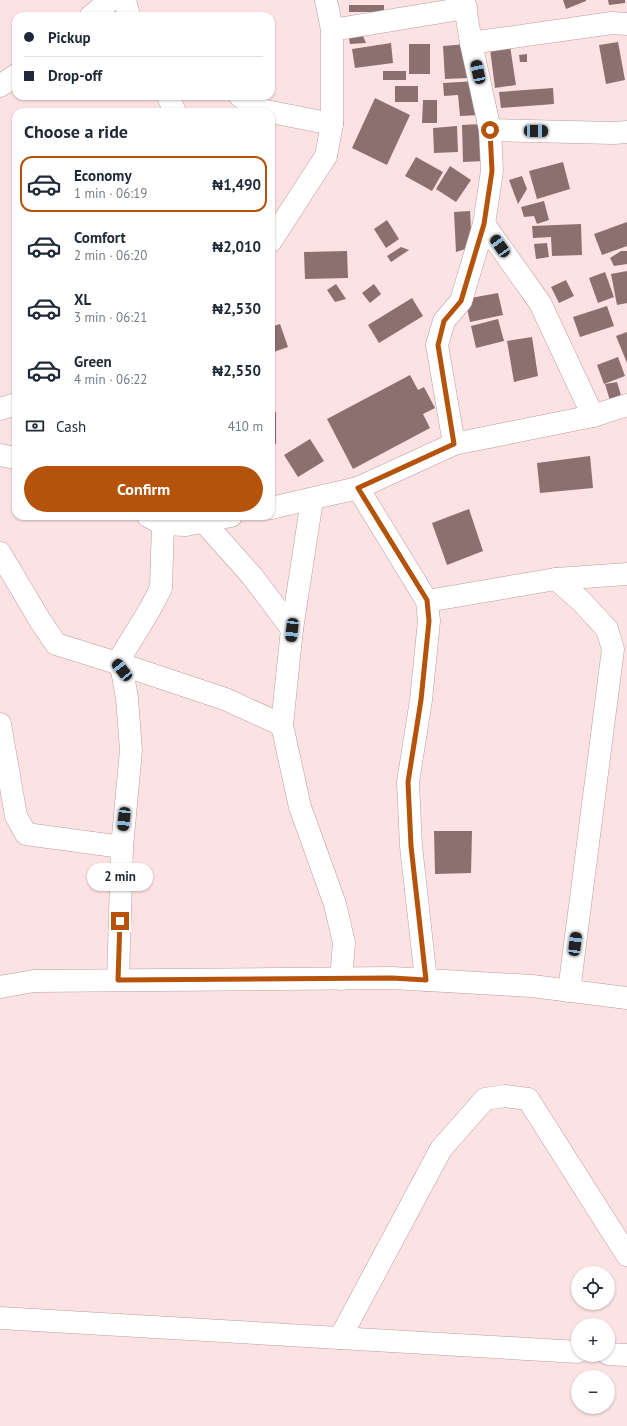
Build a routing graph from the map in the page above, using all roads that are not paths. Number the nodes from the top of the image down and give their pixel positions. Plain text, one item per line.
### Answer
1 (111, 0) edge
2 (125, 0) edge
3 (326, 0) edge
4 (465, 4) edge
5 (96, 12) edge
6 (128, 12) edge
7 (627, 24) edge
8 (332, 30) junction
9 (471, 43) junction
10 (12, 78) edge
11 (0, 86) edge
12 (245, 100) edge
13 (255, 108) edge
14 (275, 114) edge
15 (332, 124) junction
16 (490, 130) junction
17 (627, 132) edge
18 (484, 224) junction
19 (275, 235) edge
20 (12, 405) edge
21 (627, 405) edge
22 (0, 409) edge
23 (593, 416) junction
24 (454, 444) junction
25 (0, 455) edge
26 (12, 457) edge
27 (358, 488) junction
28 (312, 500) junction
29 (275, 507) edge
30 (156, 520) edge
31 (201, 520) edge
32 (205, 520) edge
33 (0, 553) edge
34 (627, 574) edge
35 (556, 579) junction
36 (427, 600) junction
37 (292, 630) junction
38 (116, 663) junction
39 (0, 724) edge
40 (282, 725) junction
41 (122, 847) junction
42 (341, 978) junction
43 (118, 980) junction
44 (426, 980) junction
45 (0, 987) edge
46 (569, 991) junction
47 (627, 998) edge
48 (627, 1255) edge
49 (0, 1318) edge
50 (340, 1338) junction
51 (571, 1352) edge
52 (615, 1355) edge
53 (627, 1356) edge

1 - 5 street
2 - 6 street
3 - 8 street
4 - 8 street
4 - 9 street
7 - 9 street
8 - 15 street
9 - 16 street
10 - 11 street
12 - 13 street
14 - 15 street
15 - 19 street
16 - 17 street
16 - 18 street
18 - 23 street
18 - 24 street
20 - 22 street
21 - 23 street
23 - 24 street
24 - 27 street
25 - 26 street
27 - 28 street
27 - 36 street
28 - 29 street
28 - 37 street
30 - 31 street
30 - 38 street
32 - 37 street
33 - 38 street
34 - 35 street
35 - 36 street
35 - 46 street
36 - 44 street
37 - 40 street
38 - 40 street
38 - 41 street
39 - 41 street
40 - 42 street
41 - 43 street
42 - 43 street
42 - 44 street
43 - 45 street
44 - 46 street
46 - 47 street
48 - 50 street
49 - 50 street
50 - 51 street
52 - 53 street

